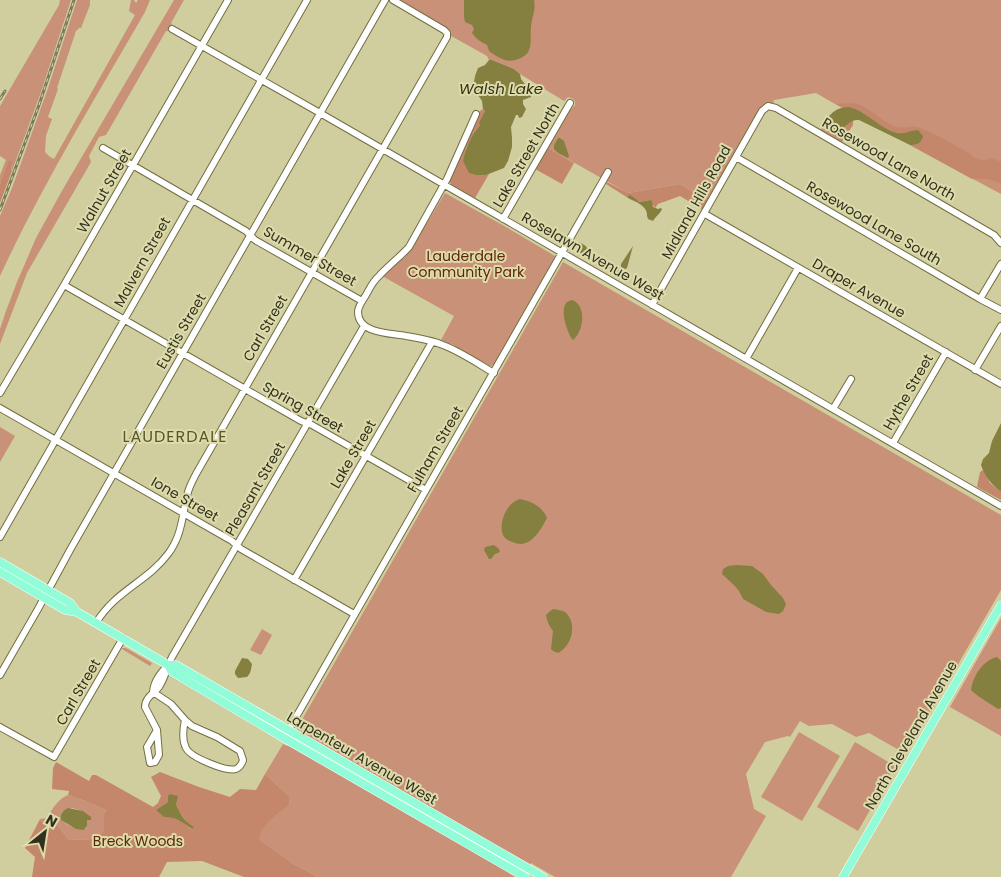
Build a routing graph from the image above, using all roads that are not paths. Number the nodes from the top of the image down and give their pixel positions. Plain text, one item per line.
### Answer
1 (228, 0) edge
2 (307, 0) edge
3 (385, 0) edge
4 (393, 0) edge
5 (172, 29) dead end
6 (202, 46) junction
7 (261, 79) junction
8 (570, 103) dead end
9 (762, 111) joint
10 (320, 113) junction
11 (476, 114) dead end
12 (104, 148) dead end
13 (382, 149) junction
14 (736, 157) junction
15 (133, 165) junction
16 (608, 172) dead end
17 (446, 182) junction
18 (192, 199) junction
19 (705, 214) junction
20 (503, 219) junction
21 (250, 235) junction
22 (1001, 243) edge
23 (562, 253) junction
24 (1001, 264) edge
25 (798, 268) junction
26 (312, 272) junction
27 (64, 285) junction
28 (980, 299) junction
29 (362, 301) junction
30 (652, 305) junction
31 (1001, 310) edge
32 (124, 320) junction
33 (364, 326) junction
34 (1001, 326) edge
35 (432, 342) junction
36 (946, 352) junction
37 (182, 354) junction
38 (746, 359) junction
39 (975, 370) junction
40 (494, 373) junction
41 (851, 379) dead end
42 (1001, 384) edge
43 (245, 389) junction
44 (0, 393) edge
45 (0, 408) edge
46 (833, 409) junction
47 (307, 423) junction
48 (55, 440) junction
49 (893, 444) junction
50 (366, 456) junction
51 (114, 473) junction
52 (426, 490) junction
53 (1001, 506) edge
54 (184, 513) junction
55 (0, 537) edge
56 (236, 545) junction
57 (0, 562) edge
58 (0, 572) edge
59 (294, 580) junction
60 (46, 594) junction
61 (1001, 605) edge
62 (354, 614) junction
63 (96, 623) junction
64 (123, 638) junction
65 (168, 665) junction
66 (0, 675) edge
67 (153, 692) junction
68 (185, 720) junction
69 (0, 726) edge
70 (156, 730) dead end
71 (288, 730) junction
72 (284, 738) junction
73 (528, 875) edge
74 (543, 877) edge
75 (844, 877) edge

1 - 6 street, Walnut Street
2 - 7 street, Malvern Street
3 - 10 street, Eustis Street
4 - 13 street, Carl Street
5 - 6 street, Roselawn Avenue West
6 - 7 street, Roselawn Avenue West
6 - 15 street, Walnut Street
7 - 10 street, Roselawn Avenue West
7 - 18 street, Malvern Street
8 - 20 street, Lake Street North
9 - 14 street, Midland Hills Road
9 - 22 street, Rosewood Lane North
10 - 13 street, Roselawn Avenue West
10 - 21 street, Eustis Street
11 - 17 street
12 - 15 street, Summer Street
13 - 17 street, Roselawn Avenue West
13 - 26 street, Carl Street
14 - 19 street, Midland Hills Road
14 - 28 street, Rosewood Lane South
15 - 18 street, Summer Street
15 - 27 street, Walnut Street
16 - 23 street, Fulham Street
17 - 20 street, Roselawn Avenue West
17 - 29 street
18 - 21 street, Summer Street
18 - 32 street, Malvern Street
19 - 25 street, Draper Avenue
19 - 30 street, Midland Hills Road
20 - 23 street, Roselawn Avenue West
21 - 26 street, Summer Street
21 - 37 street, Eustis Street
23 - 30 street, Roselawn Avenue West
23 - 40 street, Fulham Street
24 - 28 street
25 - 36 street, Draper Avenue
25 - 38 street
26 - 29 street, Summer Street
26 - 43 street, Carl Street
27 - 32 street, Spring Street
27 - 44 street, Walnut Street
28 - 31 street, Rosewood Lane South
29 - 33 street, Summer Street
30 - 38 street, Roselawn Avenue West
32 - 37 street, Spring Street
32 - 48 street, Malvern Street
33 - 35 street
33 - 47 street, Pleasant Street
34 - 39 street
35 - 40 street
35 - 50 street, Lake Street
36 - 39 street, Draper Avenue
36 - 49 street, Hythe Street
37 - 43 street, Spring Street
37 - 51 street, Eustis Street
38 - 46 street, Roselawn Avenue West
39 - 42 street, Draper Avenue
40 - 52 street, Fulham Street
41 - 46 street
43 - 47 street, Spring Street
43 - 54 street, Carl Street
45 - 48 street, Ione Street
46 - 49 street, Roselawn Avenue West
47 - 50 street, Spring Street
47 - 56 street, Pleasant Street
48 - 51 street, Ione Street
48 - 55 street, Malvern Street
49 - 53 street, Roselawn Avenue West
50 - 52 street, Spring Street
50 - 59 street, Lake Street
51 - 54 street, Ione Street
51 - 60 street, Eustis Street
52 - 62 street, Fulham Street
54 - 56 street, Ione Street
54 - 63 street, Carl Street
56 - 59 street, Ione Street
56 - 65 street, Pleasant Street
57 - 60 main road, Larpenteur Avenue West
58 - 60 main road, Larpenteur Avenue West
59 - 62 street, Ione Street
60 - 63 main road, Larpenteur Avenue West
60 - 66 street, Eustis Street
61 - 75 main road, North Cleveland Avenue
62 - 71 street, Fulham Street
63 - 64 main road, Larpenteur Avenue West
64 - 65 main road, Larpenteur Avenue West
64 - 69 street, Carl Street
65 - 67 street, Pleasant Street
65 - 71 main road, Larpenteur Avenue West
65 - 72 main road, Larpenteur Avenue West
67 - 68 street
67 - 70 street, Pleasant Street
68 - 68 street
71 - 72 street, Fulham Street
71 - 73 main road, Larpenteur Avenue West
72 - 73 main road, Larpenteur Avenue West
73 - 74 main road, Larpenteur Avenue West

